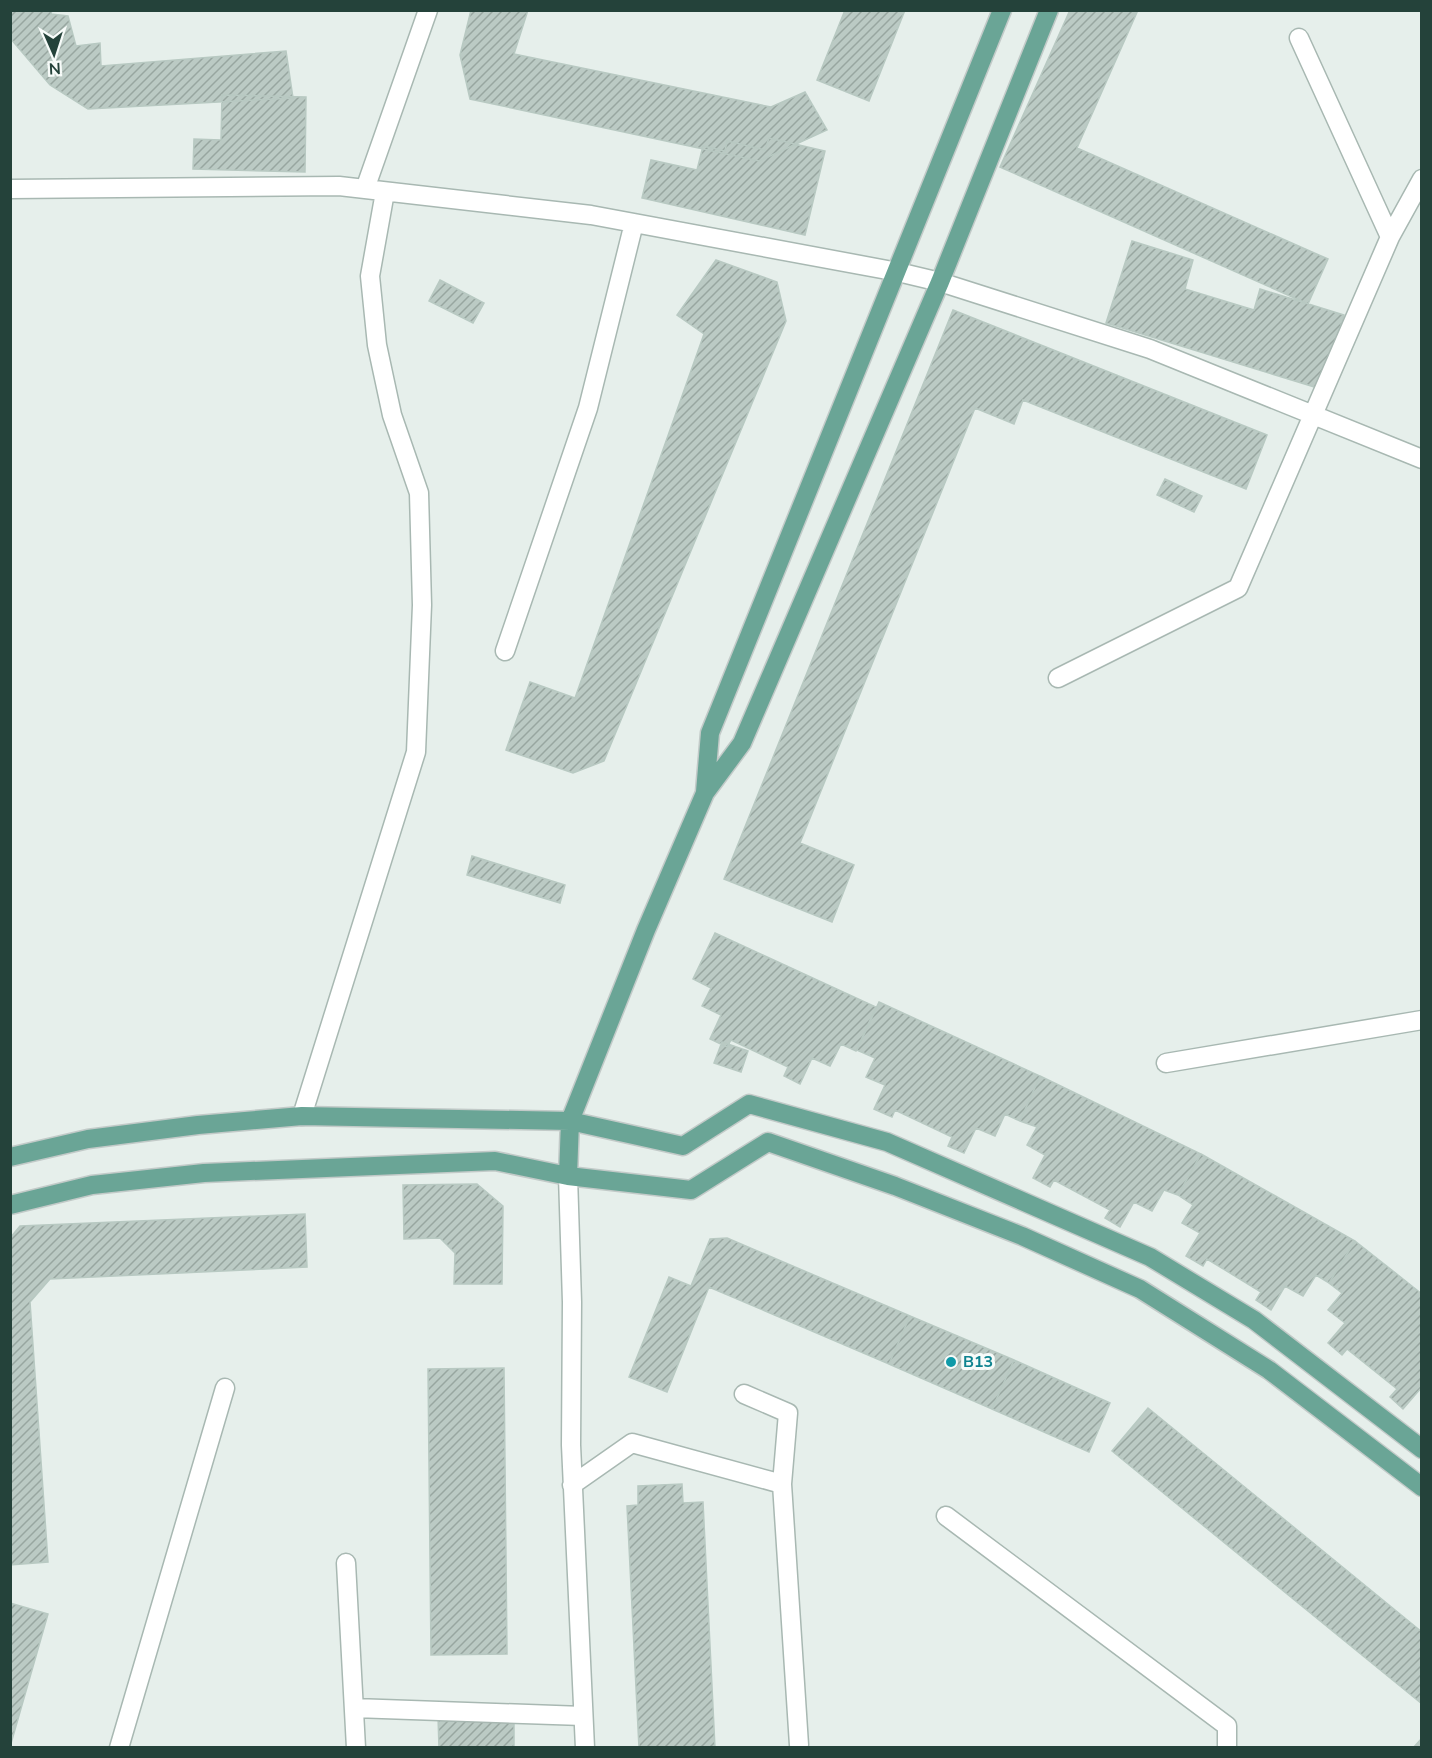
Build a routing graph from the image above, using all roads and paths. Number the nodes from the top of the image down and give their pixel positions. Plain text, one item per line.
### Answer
1 (428, 10) edge
2 (1002, 10) edge
3 (1049, 10) edge
4 (1299, 38) dead end
5 (1422, 179) edge
6 (10, 189) edge
7 (365, 189) junction
8 (385, 192) junction
9 (634, 223) junction
10 (1390, 237) junction
11 (898, 272) junction
12 (940, 282) junction
13 (1313, 415) junction
14 (1422, 459) edge
15 (505, 651) dead end
16 (1058, 678) dead end
17 (705, 793) junction
18 (1422, 1020) edge
19 (1166, 1063) dead end
20 (302, 1116) junction
21 (570, 1121) junction
22 (10, 1157) edge
23 (568, 1176) junction
24 (10, 1205) edge
25 (225, 1388) dead end
26 (744, 1394) dead end
27 (1422, 1449) edge
28 (782, 1484) junction
29 (572, 1485) junction
30 (1422, 1487) edge
31 (946, 1516) dead end
32 (346, 1563) dead end
33 (354, 1708) junction
34 (583, 1716) junction
35 (799, 1745) dead end
36 (119, 1748) edge
37 (356, 1748) edge
38 (585, 1748) edge
39 (1227, 1748) edge

1 - 7 street
2 - 11 main road
3 - 12 main road
4 - 10 street
5 - 10 street
6 - 7 street
7 - 8 street
8 - 9 street
8 - 20 street
9 - 11 street
9 - 15 street
10 - 13 street
11 - 12 street
11 - 17 main road
12 - 13 street
12 - 17 main road
13 - 14 street
13 - 16 street
17 - 21 main road
18 - 19 street
20 - 21 main road
20 - 22 main road
21 - 23 main road
21 - 27 main road
23 - 24 main road
23 - 29 street
23 - 30 main road
25 - 36 street
26 - 28 street
28 - 29 street
28 - 35 street
29 - 34 street
31 - 39 street
32 - 33 street
33 - 34 street
33 - 37 street
34 - 38 street

